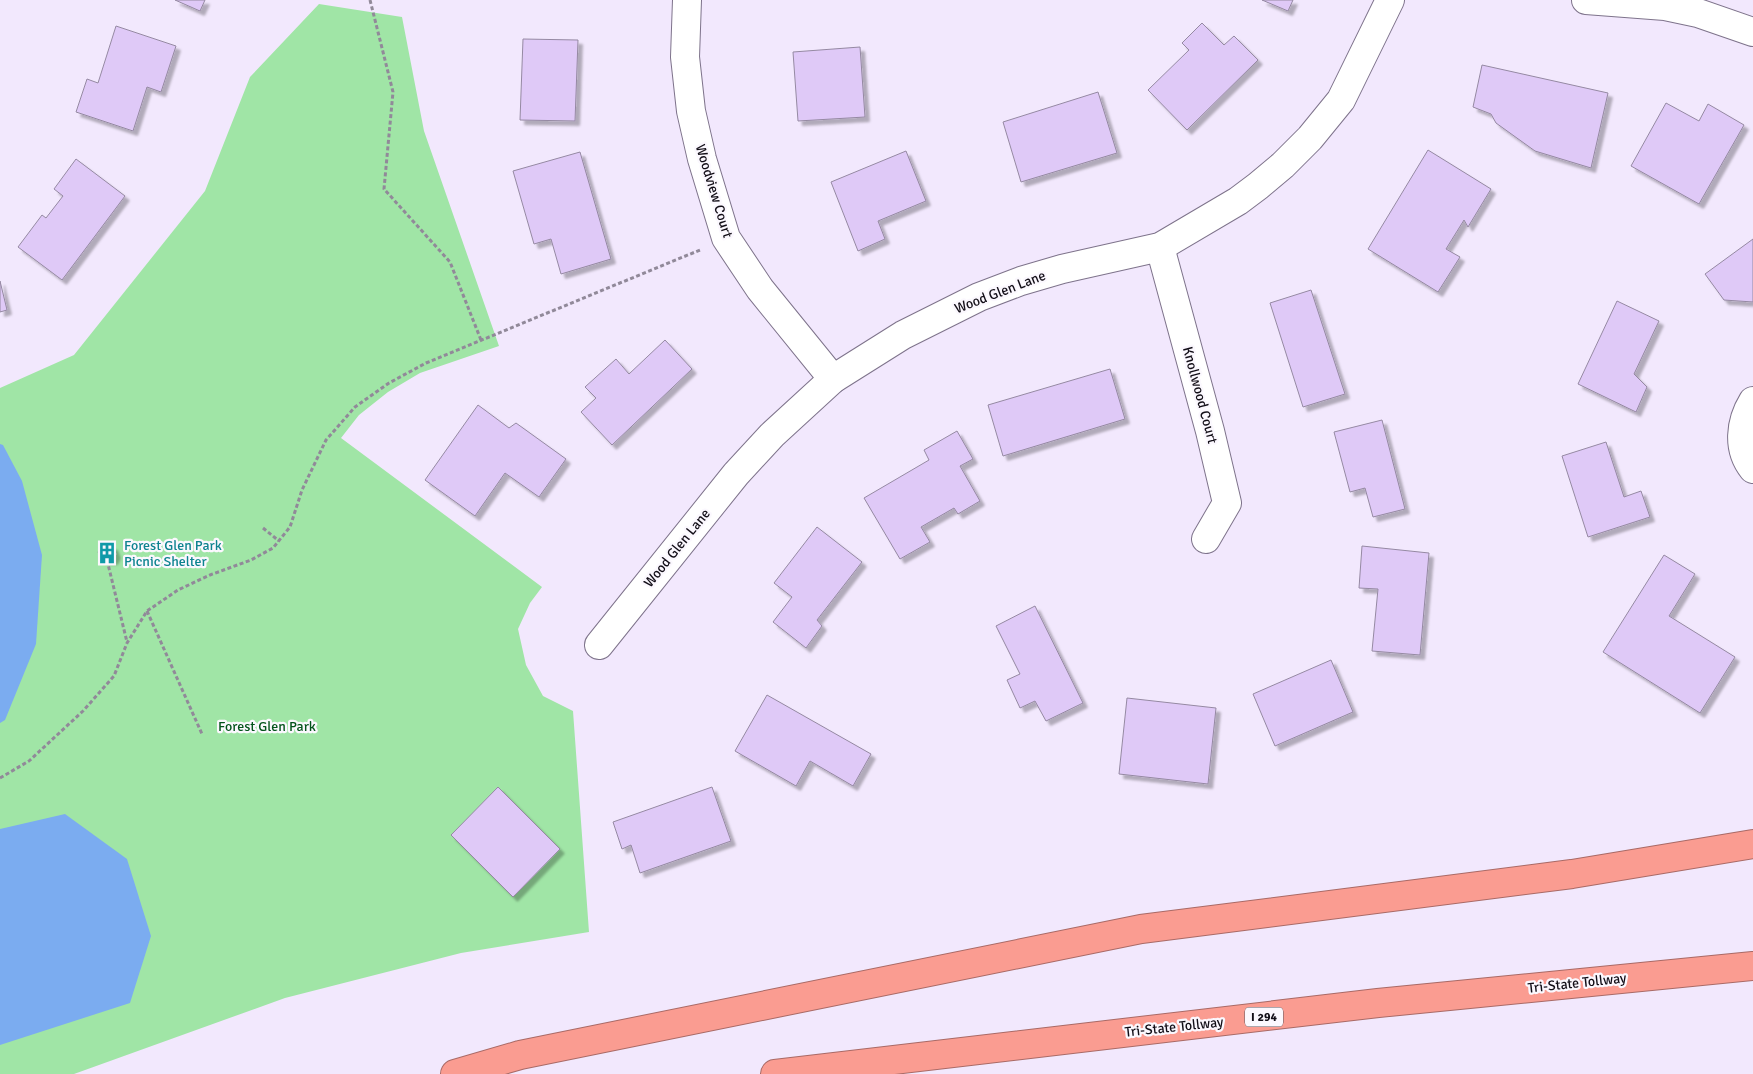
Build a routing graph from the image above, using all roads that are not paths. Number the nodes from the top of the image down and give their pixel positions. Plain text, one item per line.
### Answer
1 (686, 0) edge
2 (1390, 0) edge
3 (1586, 0) edge
4 (1753, 32) edge
5 (1160, 247) junction
6 (833, 379) junction
7 (1753, 401) edge
8 (1753, 469) edge
9 (1206, 539) dead end
10 (599, 644) dead end
11 (1753, 844) edge
12 (1753, 966) edge
13 (455, 1074) edge
14 (775, 1074) edge

1 - 6 street, Woodview Court
2 - 5 street, Wood Glen Lane
3 - 4 street
5 - 6 street, Wood Glen Lane
5 - 9 street, Knollwood Court
6 - 10 street, Wood Glen Lane
7 - 8 street
11 - 13 highway
12 - 14 highway, Tri-State Tollway / I 294

